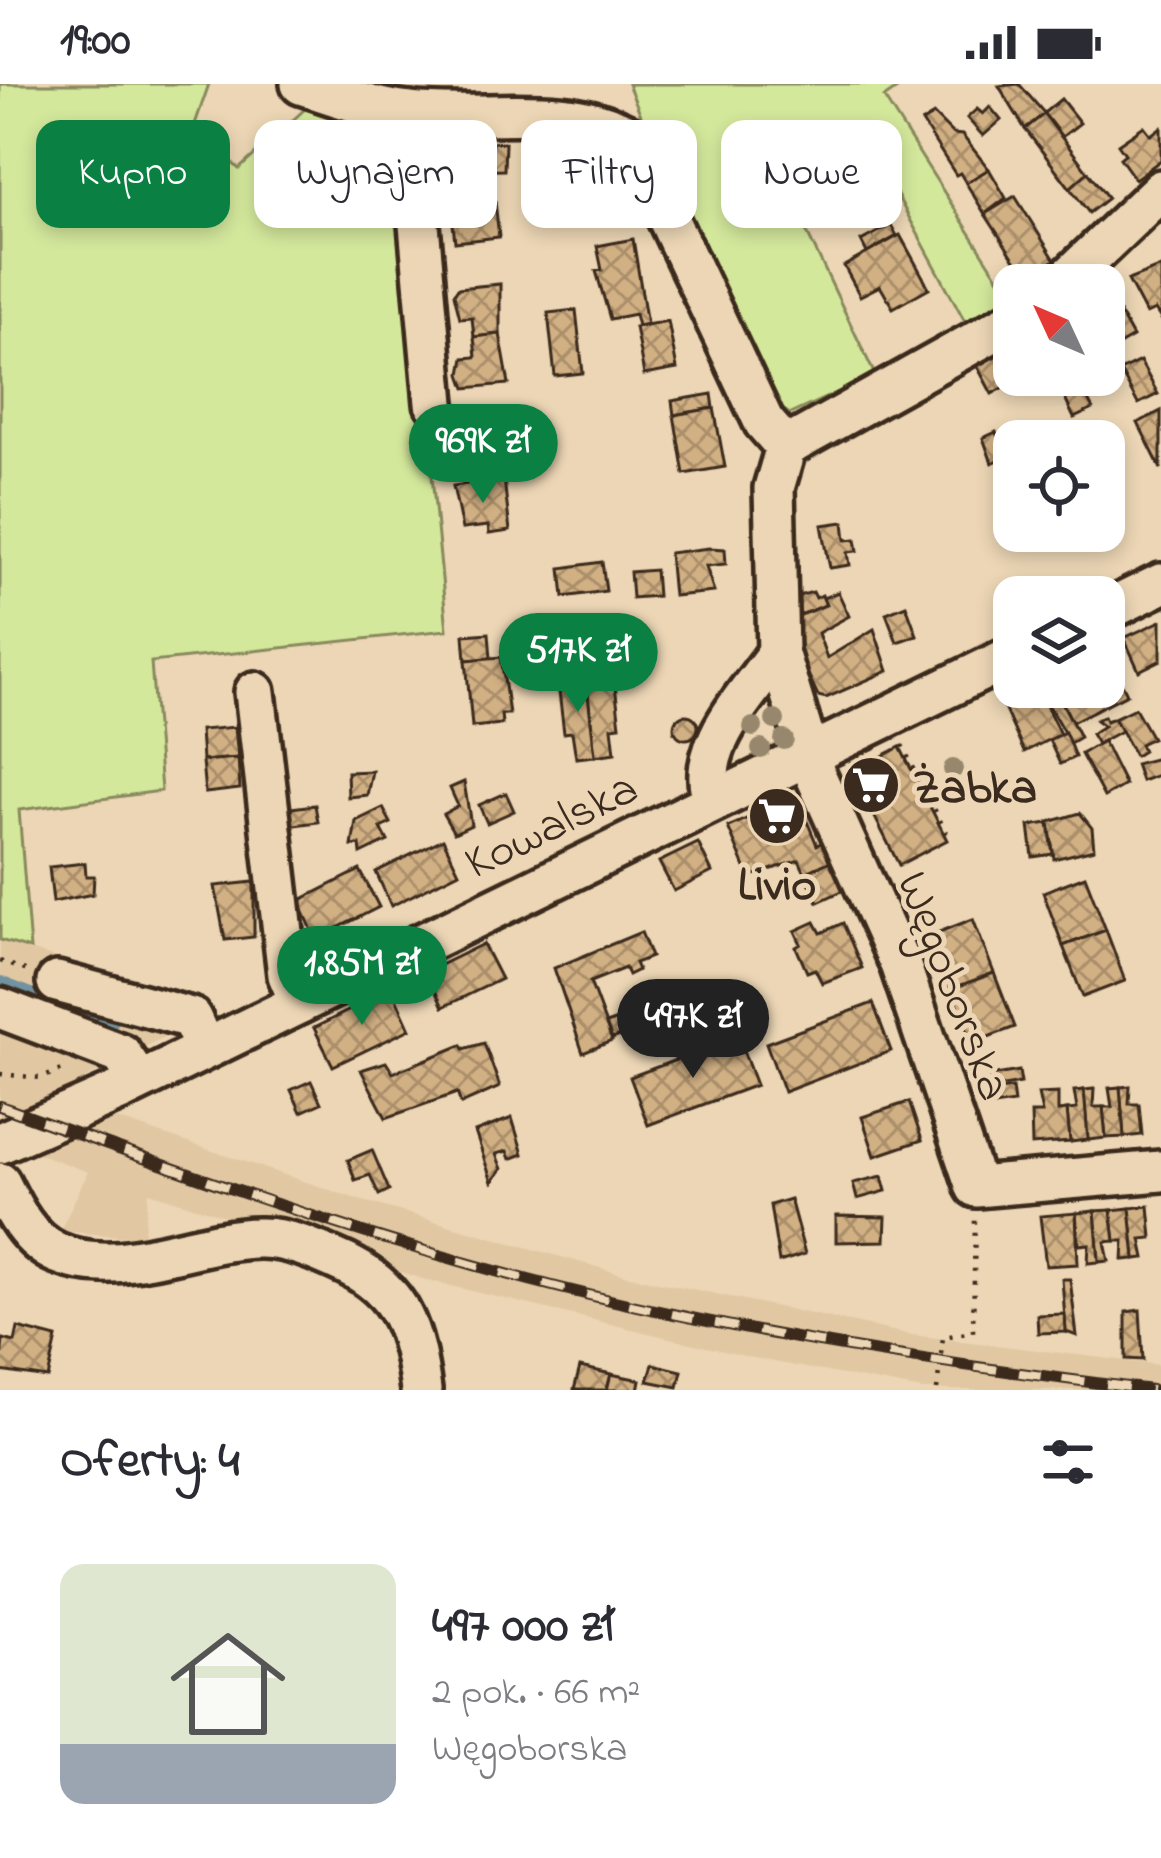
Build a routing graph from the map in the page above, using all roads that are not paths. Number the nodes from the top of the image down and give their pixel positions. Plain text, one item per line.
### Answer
1 (301, 84) edge
2 (473, 84) edge
3 (603, 103) edge
4 (409, 113) junction
5 (502, 116) junction
6 (1161, 190) edge
7 (1083, 264) edge
8 (993, 332) edge
9 (435, 403) dead end
10 (786, 447) junction
11 (1161, 584) edge
12 (1125, 601) edge
13 (778, 652) junction
14 (993, 665) edge
15 (255, 692) dead end
16 (809, 754) junction
17 (714, 800) junction
18 (57, 982) dead end
19 (300, 1003) junction
20 (0, 1008) edge
21 (206, 1049) junction
22 (140, 1080) junction
23 (0, 1143) edge
24 (1161, 1172) edge
25 (0, 1183) edge
26 (422, 1390) edge

1 - 4 street
2 - 5 street
3 - 5 street
3 - 10 street
4 - 5 street
4 - 9 street
6 - 7 street
8 - 10 street
10 - 13 street, Węgoborska
11 - 12 street
13 - 16 street, Węgoborska
13 - 17 street
14 - 16 street, Kowalska
15 - 19 street
16 - 17 street, Kowalska
16 - 24 street, Węgoborska
17 - 19 street, Kowalska
18 - 21 street
19 - 21 street, Kowalska
20 - 22 street
21 - 22 street, Kowalska
22 - 23 street, Kowalska
25 - 26 street

